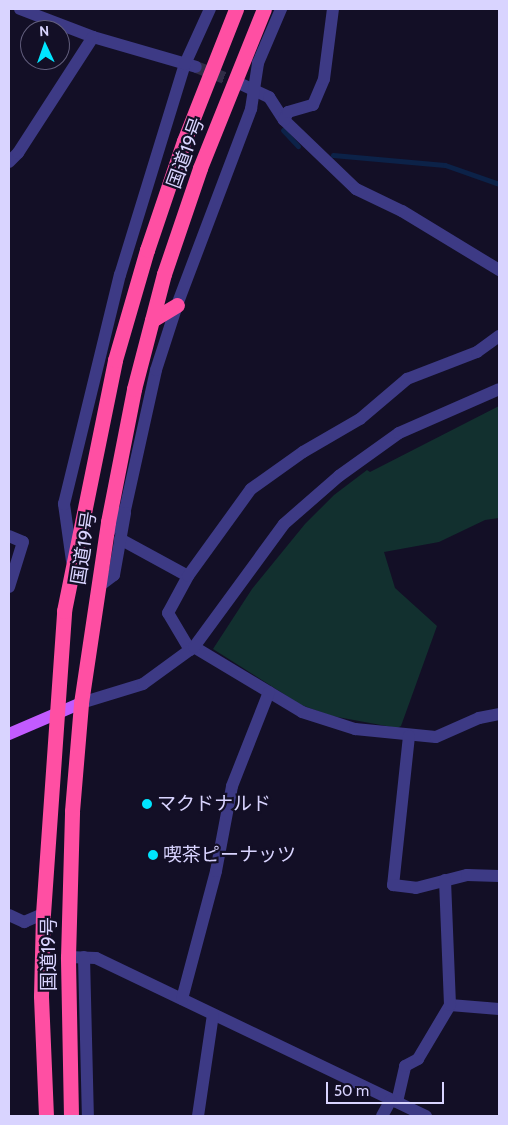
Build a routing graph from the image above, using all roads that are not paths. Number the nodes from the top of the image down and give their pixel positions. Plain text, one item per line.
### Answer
1 (20, 9) edge
2 (210, 9) edge
3 (236, 9) edge
4 (264, 9) edge
5 (281, 9) edge
6 (333, 9) edge
7 (92, 37) junction
8 (190, 66) junction
9 (248, 86) junction
10 (284, 120) junction
11 (9, 162) edge
12 (499, 270) edge
13 (177, 305) junction
14 (152, 320) junction
15 (499, 336) edge
16 (499, 389) edge
17 (9, 536) edge
18 (113, 538) junction
19 (72, 567) junction
20 (188, 576) junction
21 (9, 587) edge
22 (192, 649) junction
23 (269, 692) junction
24 (81, 703) junction
25 (56, 712) junction
26 (499, 714) edge
27 (9, 732) edge
28 (408, 736) junction
29 (499, 876) edge
30 (445, 880) junction
31 (43, 914) junction
32 (9, 915) edge
33 (68, 957) junction
34 (84, 957) junction
35 (182, 999) junction
36 (450, 1005) junction
37 (499, 1009) edge
38 (213, 1015) junction
39 (394, 1101) junction
40 (46, 1116) edge
41 (71, 1116) edge
42 (88, 1116) edge
43 (198, 1116) edge
44 (382, 1116) edge
45 (426, 1116) edge

1 - 7 street
2 - 8 street
3 - 19 highway, 国道19号
4 - 14 highway, 国道19号
5 - 9 street
6 - 10 street
7 - 8 street
7 - 11 street
8 - 19 street
9 - 10 street
9 - 13 street
10 - 12 street
13 - 14 highway
13 - 18 street
14 - 18 highway, 国道19号
15 - 20 street
16 - 22 street
17 - 21 street
18 - 20 street
18 - 24 highway, 国道19号
19 - 25 highway, 国道19号
20 - 22 street
22 - 23 street
22 - 24 street
23 - 28 street
23 - 35 street
24 - 25 main road
24 - 33 highway, 国道19号
25 - 27 main road
25 - 31 highway, 国道19号
26 - 28 street
28 - 30 street
29 - 30 street
30 - 36 street
31 - 32 street
31 - 40 highway, 国道19号
33 - 34 street
33 - 41 highway, 国道19号
34 - 35 street
34 - 42 street
35 - 38 street
36 - 37 street
36 - 39 street
38 - 39 street
38 - 43 street
39 - 44 street
39 - 45 street

